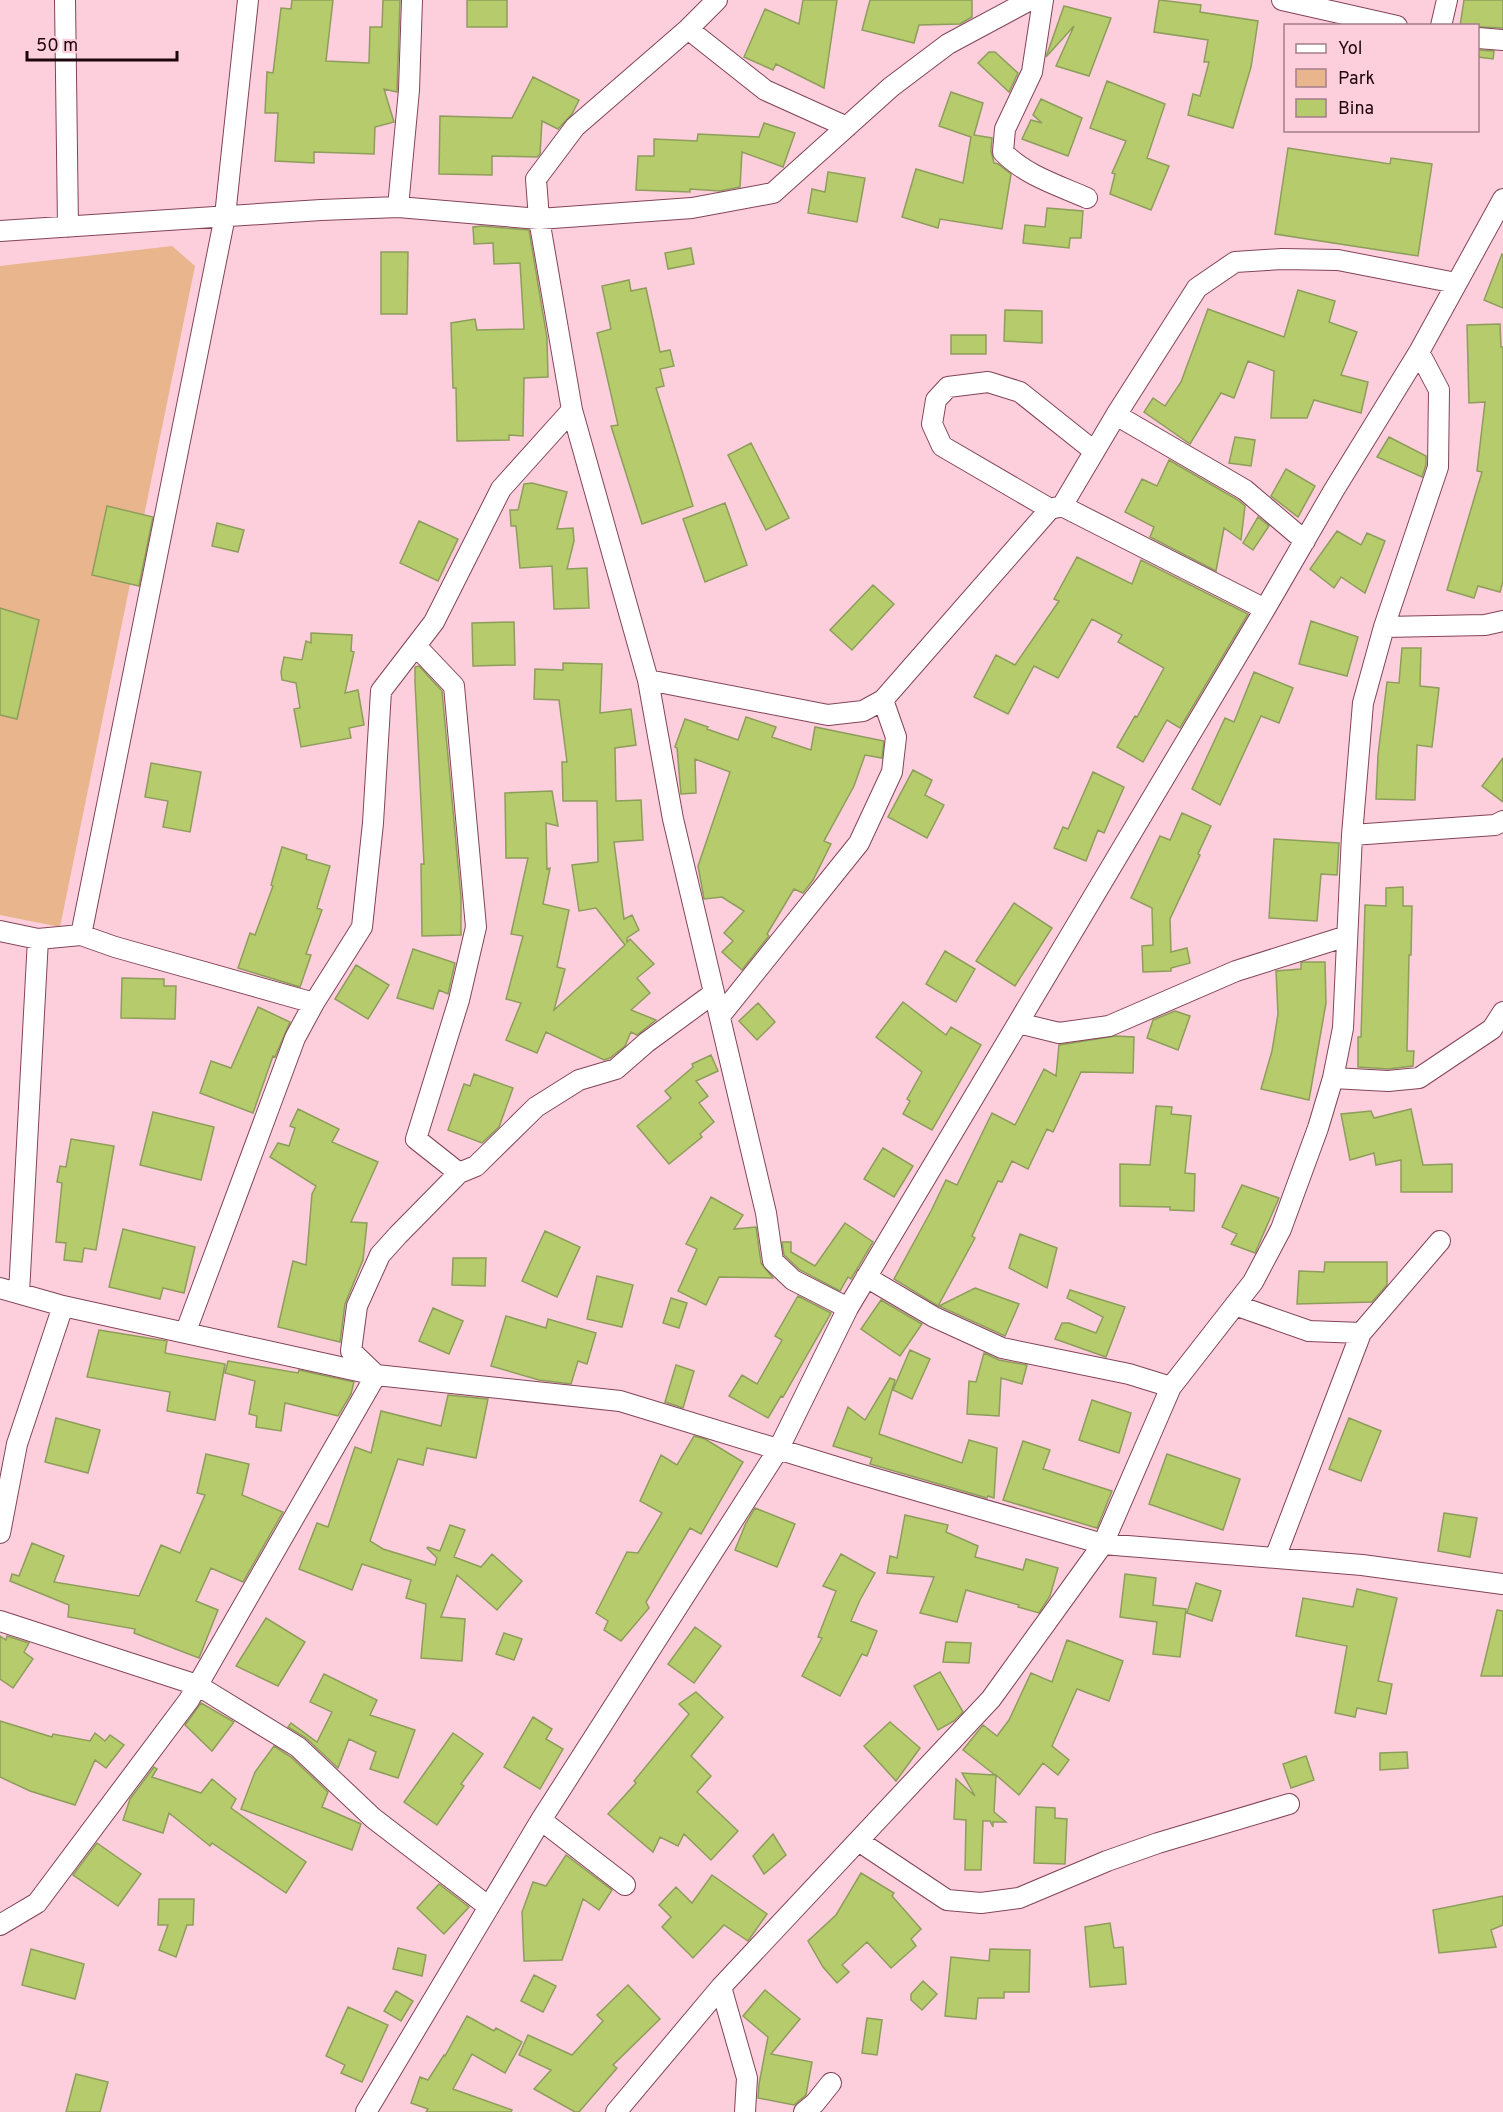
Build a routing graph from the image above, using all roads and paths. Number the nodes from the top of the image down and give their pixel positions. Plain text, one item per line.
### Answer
1 (65, 0) edge
2 (248, 0) edge
3 (412, 0) edge
4 (717, 0) edge
5 (1030, 0) edge
6 (1042, 0) edge
7 (1282, 0) edge
8 (1447, 0) edge
9 (1388, 24) edge
10 (1441, 24) edge
11 (688, 29) junction
12 (1479, 38) edge
13 (1503, 40) edge
14 (847, 127) junction
15 (1087, 198) dead end
16 (1503, 199) edge
17 (398, 207) junction
18 (225, 216) junction
19 (539, 219) junction
20 (69, 227) junction
21 (0, 231) edge
22 (1456, 284) junction
23 (1419, 352) junction
24 (572, 410) junction
25 (1116, 415) junction
26 (1094, 451) junction
27 (1056, 507) junction
28 (1305, 541) junction
29 (1265, 609) junction
30 (1503, 621) edge
31 (1384, 627) junction
32 (416, 646) junction
33 (648, 680) junction
34 (883, 700) junction
35 (1503, 822) edge
36 (1352, 835) junction
37 (0, 931) edge
38 (81, 935) junction
39 (1347, 936) junction
40 (38, 939) junction
41 (714, 993) junction
42 (314, 1004) junction
43 (1503, 1012) edge
44 (720, 1016) junction
45 (1018, 1023) junction
46 (1333, 1078) junction
47 (459, 1173) junction
48 (1440, 1241) dead end
49 (866, 1276) junction
50 (0, 1288) edge
51 (19, 1293) junction
52 (1235, 1305) junction
53 (63, 1306) junction
54 (848, 1308) junction
55 (186, 1332) junction
56 (1361, 1333) junction
57 (376, 1376) junction
58 (1171, 1387) junction
59 (778, 1450) junction
60 (0, 1533) edge
61 (1103, 1544) junction
62 (1275, 1558) junction
63 (1503, 1584) edge
64 (0, 1621) edge
65 (197, 1685) junction
66 (1289, 1804) dead end
67 (541, 1820) junction
68 (860, 1842) junction
69 (625, 1886) dead end
70 (489, 1907) junction
71 (0, 1925) edge
72 (721, 1987) junction
73 (831, 2083) dead end
74 (366, 2112) edge
75 (616, 2112) edge
76 (745, 2112) edge
77 (804, 2112) edge

1 - 20 street
2 - 18 street
3 - 17 street
4 - 11 street
5 - 14 street
6 - 15 street
7 - 9 street
8 - 10 street
11 - 14 street
11 - 19 street
12 - 13 street
14 - 19 street
16 - 22 street
17 - 18 street
17 - 19 street
18 - 20 street
18 - 38 street
19 - 24 street
20 - 21 street
22 - 23 street
22 - 25 street
23 - 28 street
23 - 31 street
24 - 32 street
24 - 33 street
25 - 26 street
25 - 28 street
26 - 27 street
26 - 27 street
27 - 29 street
27 - 34 street
28 - 29 street
29 - 45 street
30 - 31 street
31 - 36 street
32 - 42 street
32 - 47 street
33 - 34 street
33 - 41 street
34 - 44 street
35 - 36 street
36 - 39 street
37 - 40 street
38 - 40 street
38 - 42 street
39 - 45 street
39 - 46 street
40 - 51 street
41 - 44 street
41 - 47 street
42 - 55 street
43 - 46 street
44 - 54 street
45 - 49 street
46 - 52 street
47 - 57 street
48 - 56 street
49 - 54 street
49 - 58 street
50 - 51 street
51 - 53 street
52 - 56 street
52 - 58 street
53 - 55 street
53 - 60 street
54 - 59 street
55 - 57 street
56 - 62 street
57 - 59 street
57 - 65 street
58 - 61 street
59 - 61 street
59 - 67 street
61 - 62 street
61 - 68 street
62 - 63 street
64 - 65 street
65 - 70 street
65 - 71 street
66 - 68 street
67 - 69 street
67 - 70 street
68 - 72 street
70 - 74 street
72 - 75 street
72 - 76 street
73 - 77 street

